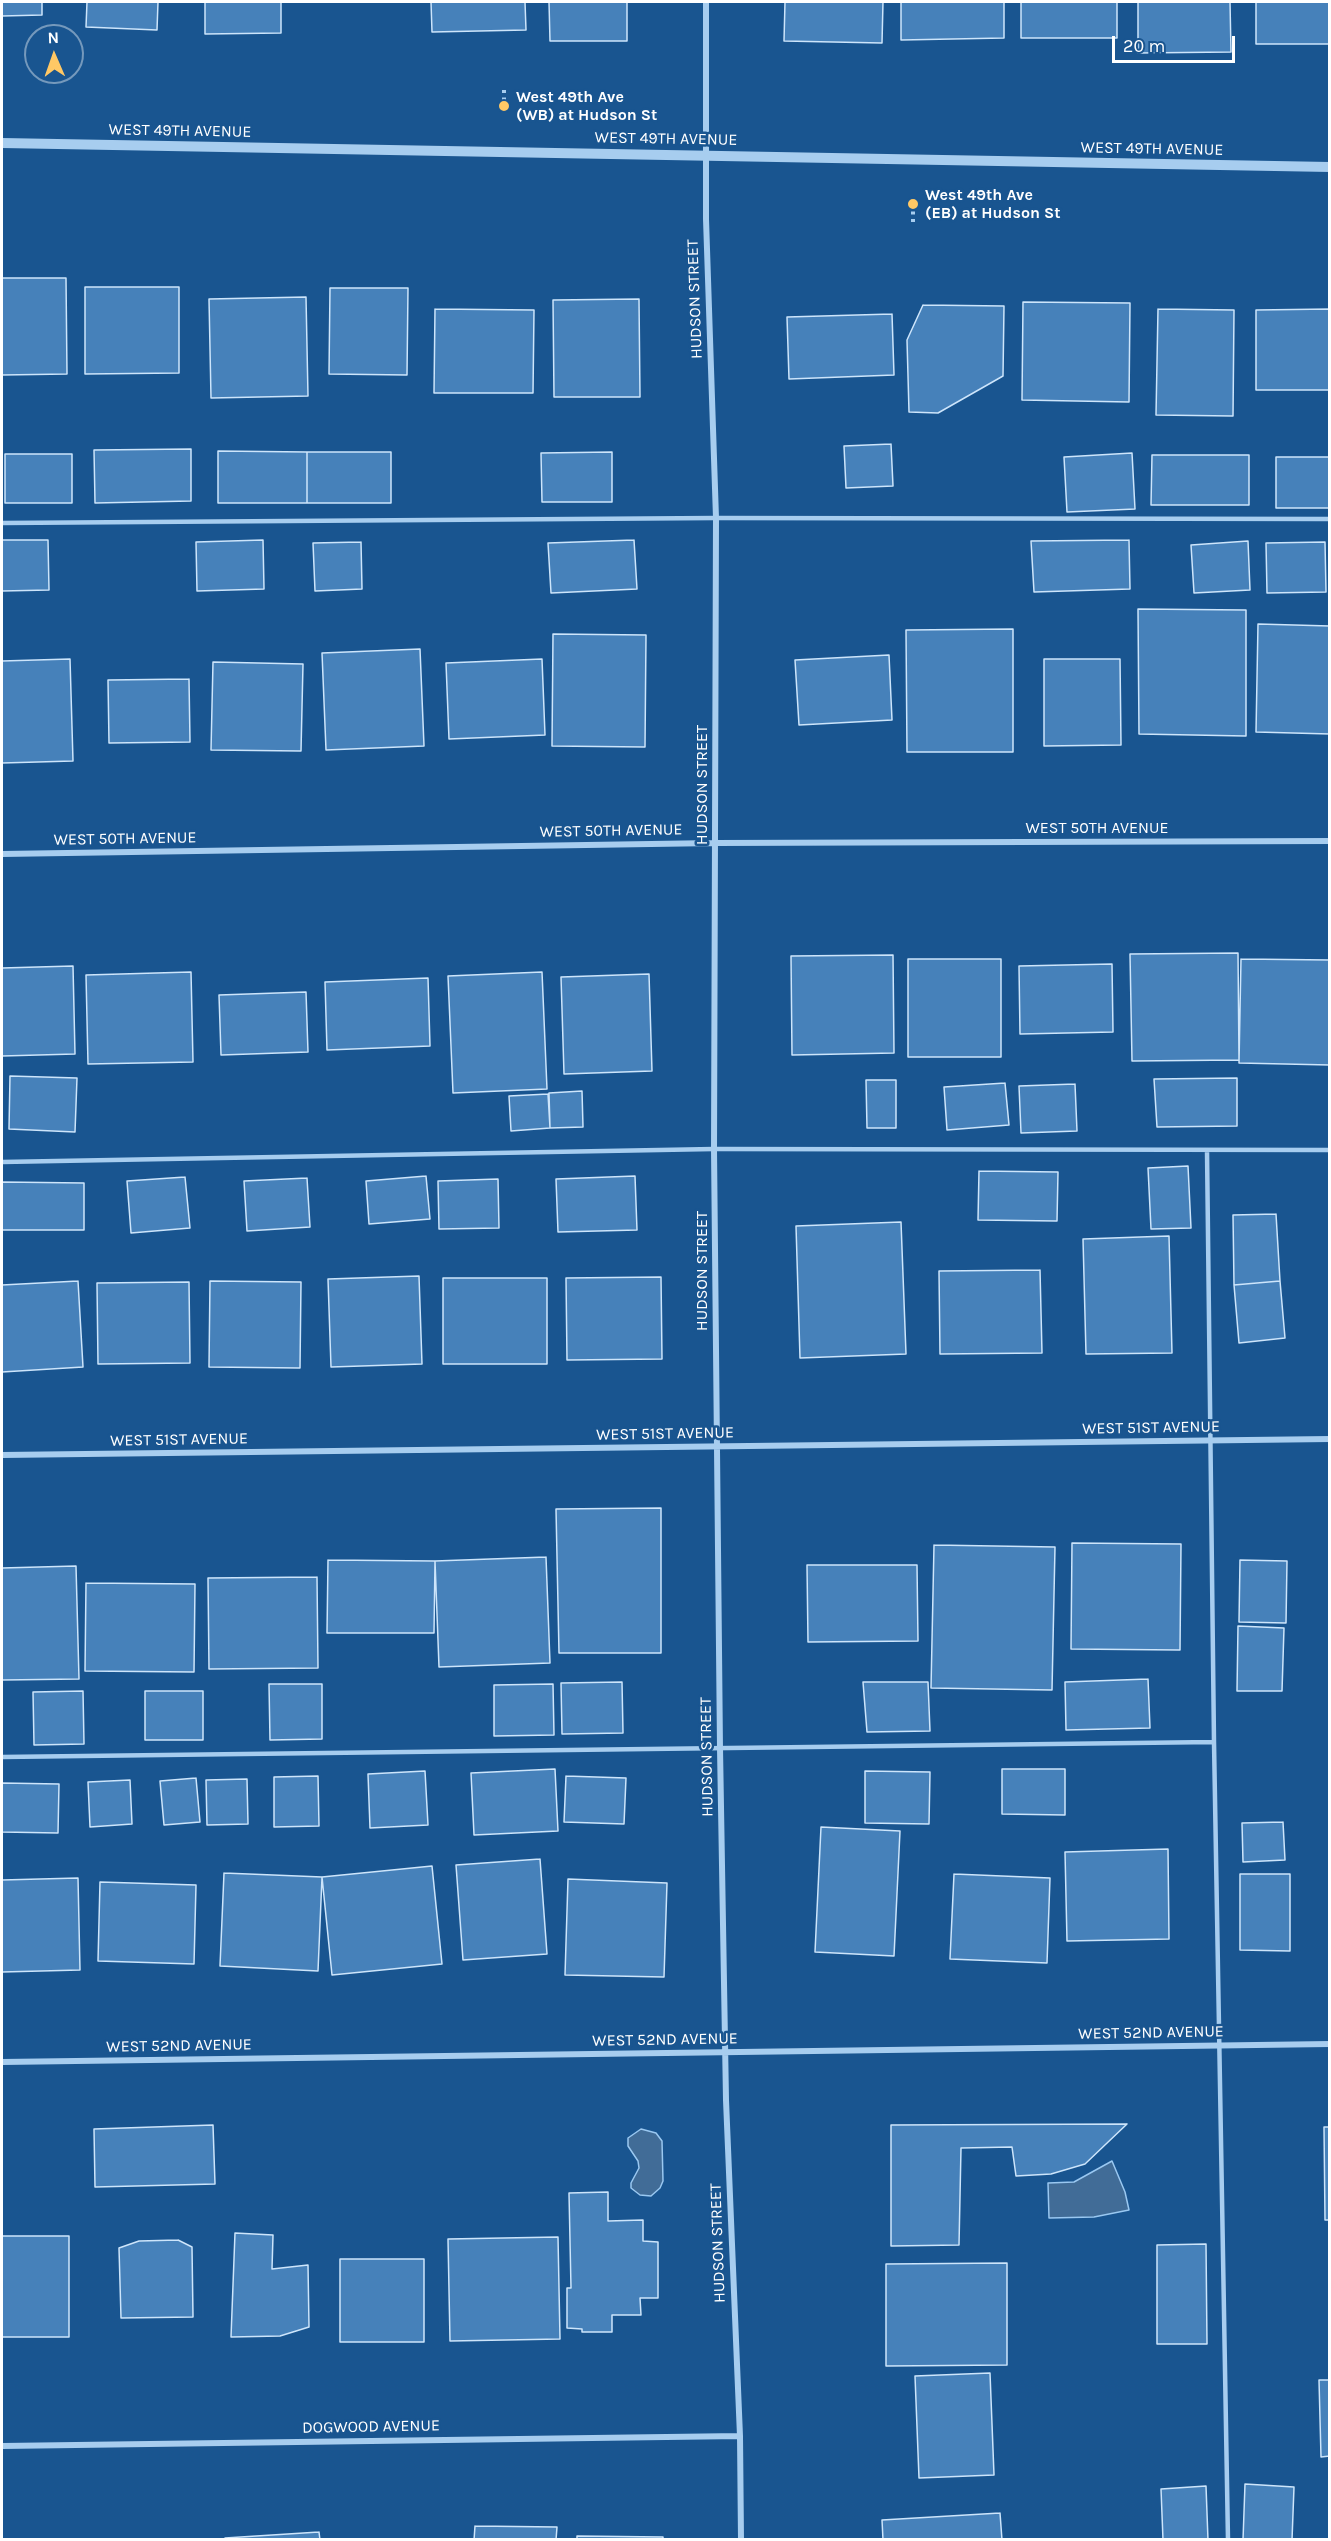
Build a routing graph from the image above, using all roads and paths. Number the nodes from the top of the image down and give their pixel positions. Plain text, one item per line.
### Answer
1 (706, 2) edge
2 (504, 90) dead end
3 (504, 106) dead end
4 (2, 143) edge
5 (706, 155) junction
6 (1329, 167) edge
7 (913, 204) dead end
8 (913, 222) dead end
9 (716, 518) junction
10 (1329, 519) edge
11 (2, 523) edge
12 (1329, 841) edge
13 (716, 843) junction
14 (2, 854) edge
15 (714, 1149) junction
16 (1207, 1150) junction
17 (1329, 1150) edge
18 (2, 1162) edge
19 (1329, 1439) edge
20 (1211, 1440) junction
21 (717, 1447) junction
22 (2, 1455) edge
23 (1214, 1742) junction
24 (720, 1748) junction
25 (2, 1757) edge
26 (1329, 2044) edge
27 (1220, 2046) junction
28 (725, 2053) junction
29 (2, 2062) edge
30 (740, 2436) junction
31 (2, 2446) edge
32 (741, 2540) edge
33 (1228, 2540) edge

1 - 5 street, HUDSON STREET
2 - 3 path
4 - 5 street, WEST 49TH AVENUE
5 - 6 street, WEST 49TH AVENUE
5 - 9 street, HUDSON STREET
7 - 8 path
9 - 10 lane
9 - 11 lane
9 - 13 street, HUDSON STREET
12 - 13 street, WEST 50TH AVENUE
13 - 14 street, WEST 50TH AVENUE
13 - 15 street, HUDSON STREET
15 - 16 lane
15 - 18 lane
15 - 21 street, HUDSON STREET
16 - 17 lane
16 - 20 lane
19 - 20 street, WEST 51ST AVENUE
20 - 21 street, WEST 51ST AVENUE
20 - 23 lane
21 - 22 street, WEST 51ST AVENUE
21 - 24 street, HUDSON STREET
23 - 24 lane
23 - 27 lane
24 - 25 lane
24 - 28 street, HUDSON STREET
26 - 27 street, WEST 52ND AVENUE
27 - 28 street, WEST 52ND AVENUE
27 - 33 lane
28 - 29 street, WEST 52ND AVENUE
28 - 30 street, HUDSON STREET
30 - 31 street, DOGWOOD AVENUE
30 - 32 street, HUDSON STREET

